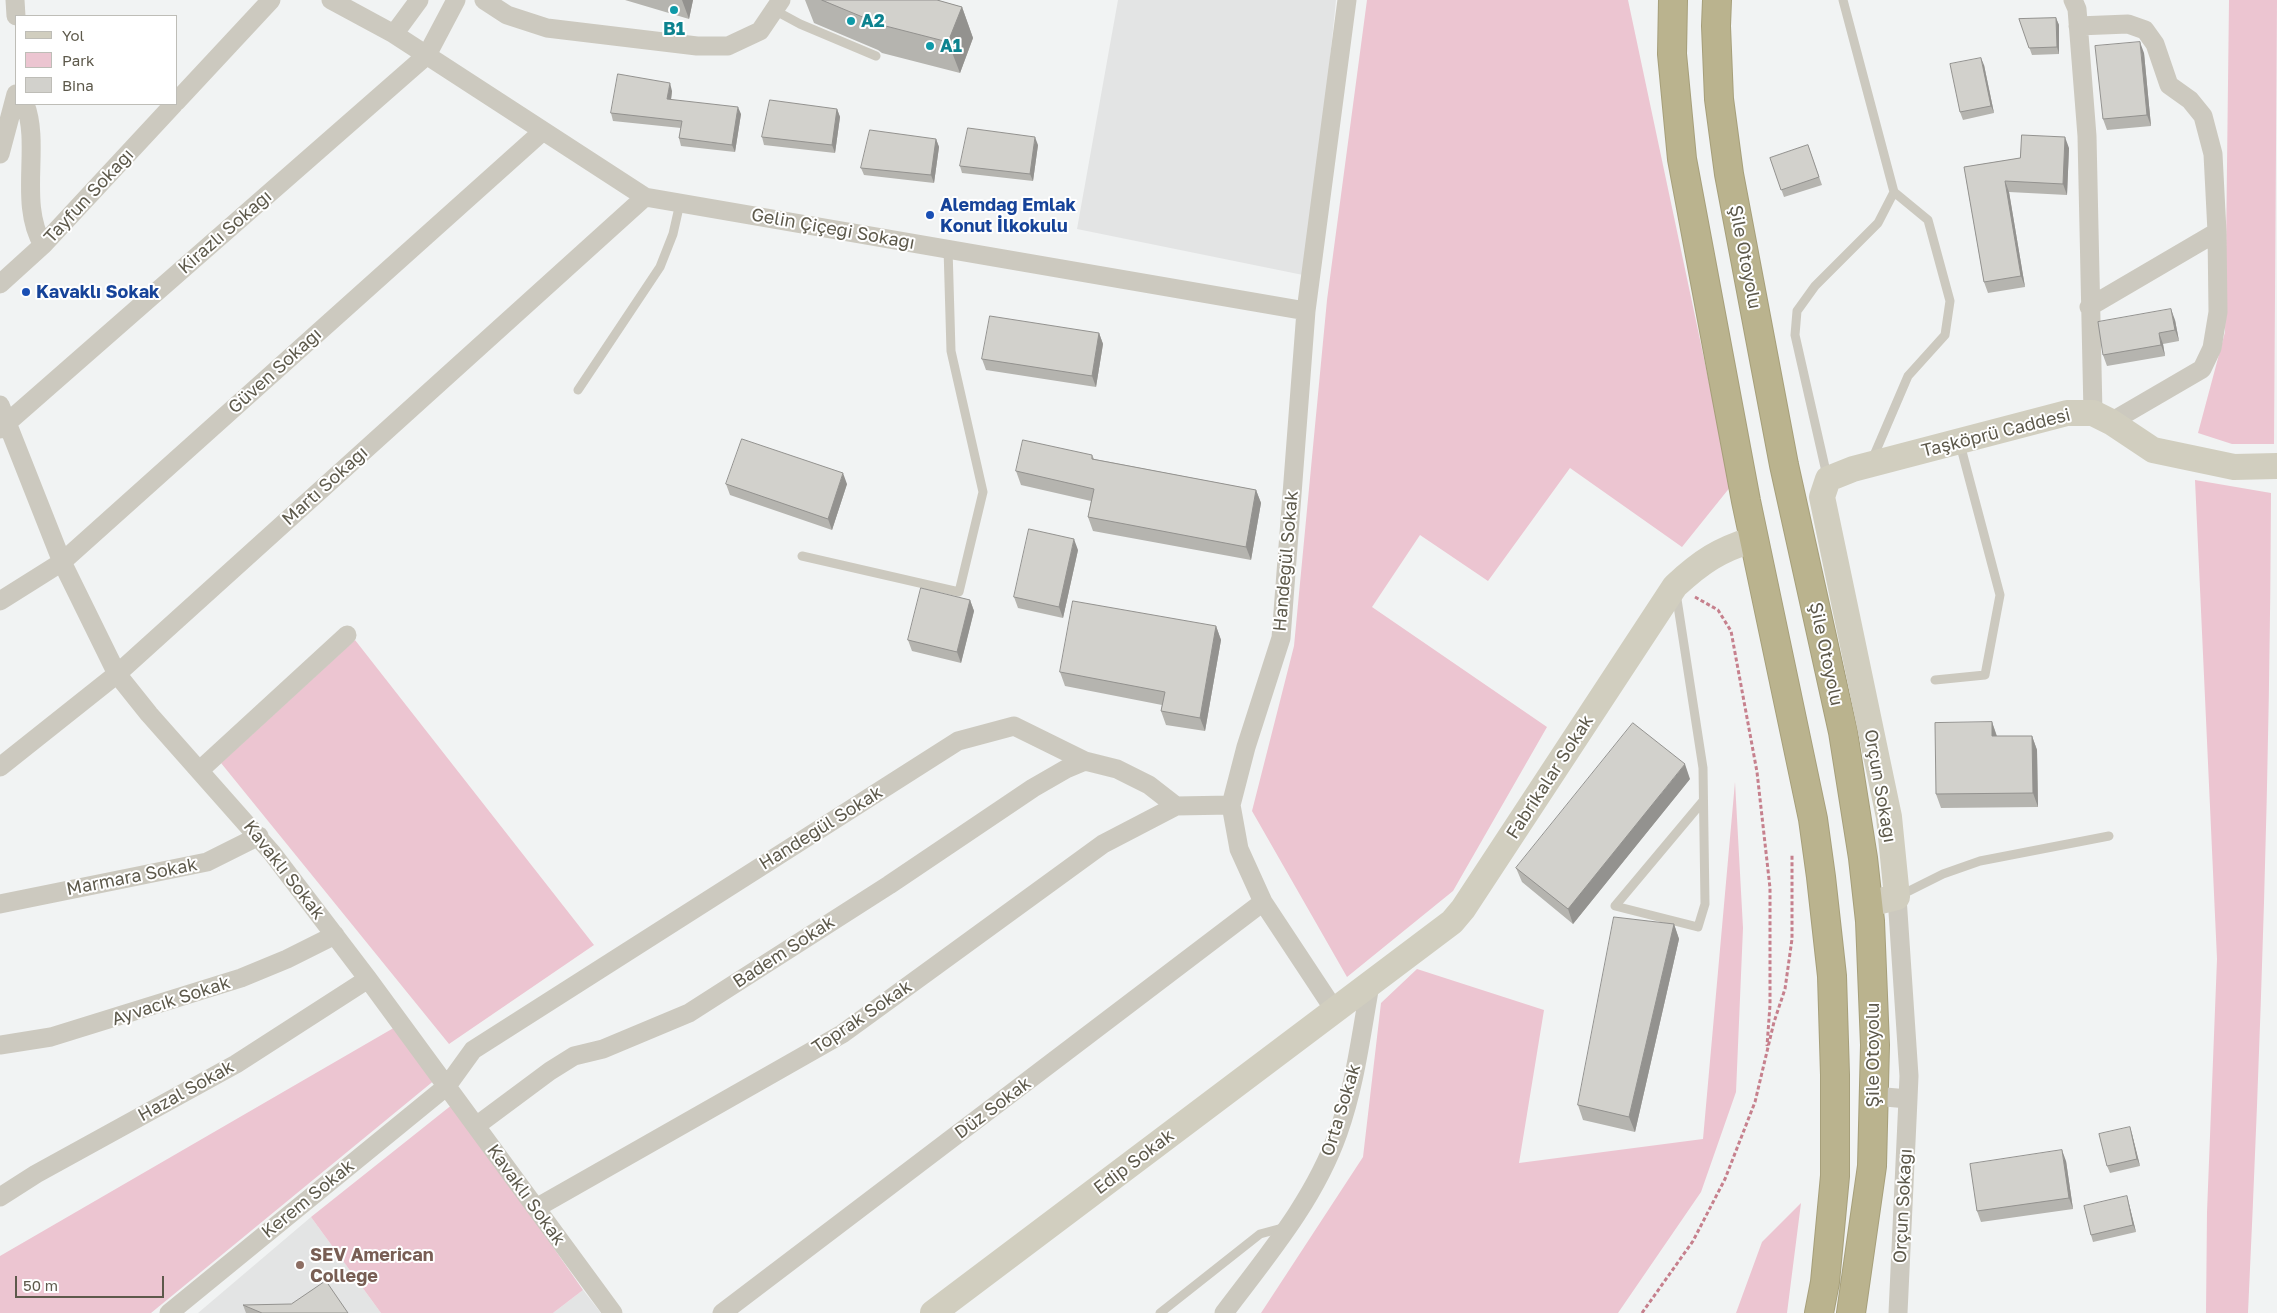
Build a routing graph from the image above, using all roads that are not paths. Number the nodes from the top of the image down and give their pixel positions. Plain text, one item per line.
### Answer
1 (15, 0) edge
2 (271, 0) edge
3 (331, 0) edge
4 (419, 0) edge
5 (456, 0) edge
6 (484, 0) edge
7 (1347, 0) edge
8 (1673, 0) edge
9 (1717, 0) edge
10 (1843, 0) edge
11 (2073, 0) edge
12 (778, 5) edge
13 (16, 15) edge
14 (2078, 26) junction
15 (394, 34) junction
16 (427, 55) junction
17 (876, 56) edge
18 (15, 98) edge
19 (178, 100) edge
20 (25, 105) edge
21 (173, 105) edge
22 (543, 131) junction
23 (0, 154) edge
24 (1894, 192) junction
25 (645, 197) junction
26 (680, 203) junction
27 (2217, 232) junction
28 (43, 245) junction
29 (948, 248) junction
30 (0, 284) edge
31 (2089, 308) junction
32 (1306, 311) junction
33 (578, 390) dead end
34 (0, 405) edge
35 (2102, 418) junction
36 (4, 426) edge
37 (1960, 441) junction
38 (1870, 465) junction
39 (2277, 466) edge
40 (1828, 479) junction
41 (1754, 539) junction
42 (802, 556) dead end
43 (62, 562) junction
44 (1675, 586) junction
45 (0, 601) edge
46 (348, 635) dead end
47 (117, 674) junction
48 (1935, 680) dead end
49 (1086, 761) junction
50 (0, 768) edge
51 (200, 770) junction
52 (1703, 801) junction
53 (1231, 805) junction
54 (1176, 806) junction
55 (259, 836) junction
56 (2109, 836) dead end
57 (1896, 897) junction
58 (1263, 902) junction
59 (0, 904) edge
60 (1868, 904) junction
61 (335, 935) junction
62 (368, 979) junction
63 (1370, 985) junction
64 (1335, 1011) junction
65 (0, 1045) edge
66 (447, 1086) junction
67 (1874, 1096) junction
68 (1908, 1098) junction
69 (476, 1126) junction
70 (0, 1197) edge
71 (536, 1208) junction
72 (1288, 1227) junction
73 (169, 1313) edge
74 (613, 1313) edge
75 (722, 1313) edge
76 (933, 1313) edge
77 (1160, 1313) edge
78 (1224, 1313) edge
79 (1819, 1313) edge
80 (1851, 1313) edge
81 (1898, 1313) edge

1 - 13 street
2 - 19 street, Tayfun Sokağı
3 - 15 street, Gelin Çiçeği Sokağı
4 - 15 street
5 - 16 street
6 - 12 street
7 - 32 street, Handegül Sokak
8 - 41 highway
9 - 60 highway, Şile Otoyolu
10 - 24 lane
11 - 14 street
12 - 17 lane
14 - 27 street
14 - 31 street
15 - 16 street, Gelin Çiçeği Sokağı
16 - 22 street, Gelin Çiçeği Sokağı
16 - 36 street, Kirazlı Sokağı
18 - 23 street
20 - 28 street
21 - 28 street, Tayfun Sokağı
22 - 25 street, Gelin Çiçeği Sokağı
22 - 43 street, Güven Sokağı
24 - 38 lane
24 - 40 lane
25 - 26 street, Gelin Çiçeği Sokağı
25 - 47 street, Martı Sokağı
26 - 29 street, Gelin Çiçeği Sokağı
26 - 33 lane
27 - 31 street
27 - 35 street
28 - 30 street, Tayfun Sokağı
29 - 32 street, Gelin Çiçeği Sokağı
29 - 42 lane
31 - 35 street
32 - 53 street, Handegül Sokak
34 - 36 street, Kavaklı Sokak
35 - 37 main road, Taşköprü Caddesi
35 - 39 main road
36 - 43 street, Kavaklı Sokak
37 - 38 main road, Taşköprü Caddesi
37 - 48 lane
38 - 40 main road, Taşköprü Caddesi
40 - 57 main road, Orçun Sokağı
41 - 44 main road, Fabrikalar Sokak
41 - 79 highway
43 - 45 street, Güven Sokağı
43 - 47 street, Kavaklı Sokak
44 - 52 lane
44 - 63 main road, Fabrikalar Sokak
46 - 51 street
47 - 50 street, Martı Sokağı
47 - 51 street, Kavaklı Sokak
49 - 54 street, Handegül Sokak
49 - 66 street, Handegül Sokak
49 - 69 street, Badem Sokak
51 - 55 street, Kavaklı Sokak
52 - 52 lane
53 - 54 street
53 - 58 street, Handegül Sokak
54 - 71 street, Toprak Sokak
55 - 59 street, Marmara Sokak
55 - 61 street, Kavaklı Sokak
56 - 57 lane
57 - 60 main road
57 - 68 street, Orçun Sokağı
58 - 64 street, Handegül Sokak
58 - 75 street, Düz Sokak
60 - 67 highway, Şile Otoyolu
61 - 62 street, Kavaklı Sokak
61 - 65 street, Ayvacık Sokak
62 - 66 street, Kavaklı Sokak
62 - 70 street, Hazal Sokak
63 - 64 main road, Fabrikalar Sokak
63 - 72 street, Orta Sokak
64 - 76 main road, Edip Sokak
66 - 69 street, Kavaklı Sokak
66 - 73 street, Kerem Sokak
67 - 68 street
67 - 80 highway, Şile Otoyolu
68 - 81 street, Orçun Sokağı
69 - 71 street, Kavaklı Sokak
71 - 74 street, Kavaklı Sokak
72 - 77 lane
72 - 78 street, Orta Sokak

